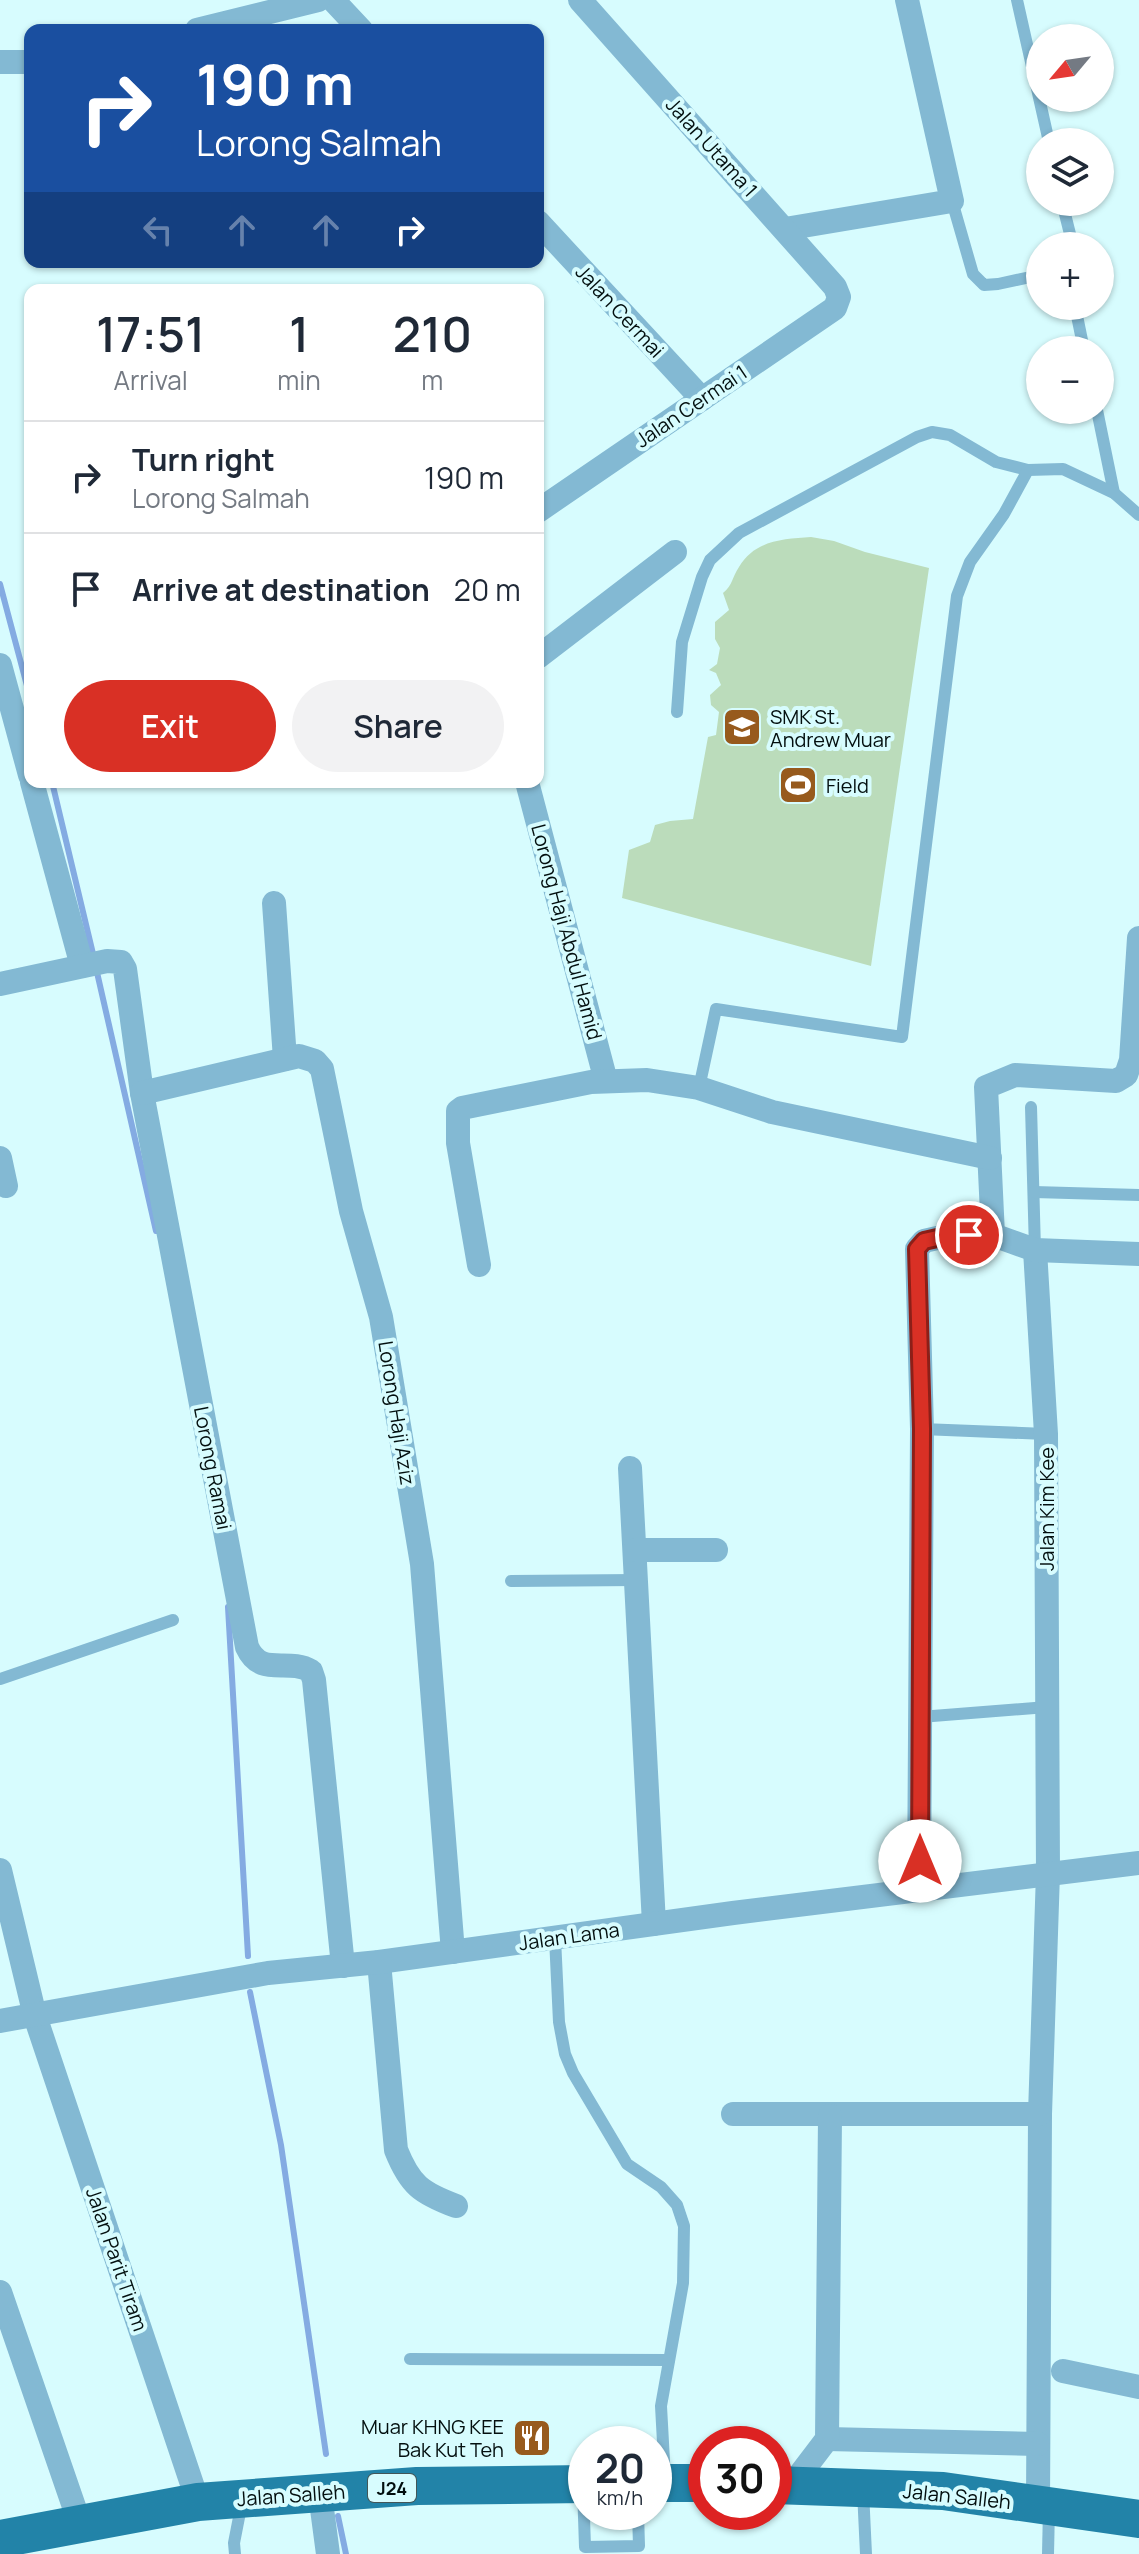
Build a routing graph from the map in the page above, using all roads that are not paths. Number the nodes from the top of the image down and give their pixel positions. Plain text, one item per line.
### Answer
1 (318, 0) edge
2 (333, 0) edge
3 (580, 0) edge
4 (907, 0) edge
5 (1017, 0) edge
6 (221, 24) edge
7 (355, 24) edge
8 (0, 62) edge
9 (24, 62) edge
10 (1046, 128) edge
11 (952, 201) junction
12 (544, 228) edge
13 (785, 229) junction
14 (1026, 278) edge
15 (839, 297) joint
16 (702, 399) junction
17 (1100, 424) edge
18 (1028, 470) junction
19 (1114, 493) junction
20 (544, 507) edge
21 (1139, 515) edge
22 (675, 552) dead end
23 (544, 652) edge
24 (0, 665) edge
25 (677, 712) dead end
26 (24, 753) edge
27 (34, 788) edge
28 (529, 788) edge
29 (274, 903) dead end
30 (1139, 938) edge
31 (94, 964) junction
32 (0, 984) edge
33 (285, 1059) junction
34 (606, 1081) junction
35 (699, 1088) junction
36 (142, 1093) junction
37 (1031, 1107) dead end
38 (0, 1158) edge
39 (990, 1158) junction
40 (6, 1186) dead end
41 (1034, 1192) junction
42 (1139, 1195) edge
43 (993, 1235) junction
44 (1035, 1250) junction
45 (1139, 1254) edge
46 (479, 1265) dead end
47 (922, 1429) junction
48 (1046, 1434) junction
49 (630, 1468) dead end
50 (635, 1550) junction
51 (716, 1550) dead end
52 (637, 1580) junction
53 (511, 1581) dead end
54 (173, 1620) dead end
55 (0, 1679) edge
56 (1047, 1707) junction
57 (920, 1717) junction
58 (1139, 1863) edge
59 (0, 1870) edge
60 (1048, 1873) junction
61 (919, 1889) junction
62 (654, 1924) junction
63 (555, 1938) junction
64 (453, 1952) junction
65 (379, 1962) junction
66 (343, 1966) junction
67 (35, 2016) junction
68 (0, 2021) edge
69 (733, 2114) dead end
70 (1040, 2114) junction
71 (830, 2116) junction
72 (456, 2206) dead end
73 (0, 2292) edge
74 (410, 2359) dead end
75 (669, 2360) junction
76 (1063, 2371) dead end
77 (1139, 2387) edge
78 (661, 2426) edge
79 (827, 2439) junction
80 (1038, 2444) junction
81 (792, 2476) edge
82 (568, 2484) edge
83 (792, 2485) edge
84 (863, 2488) junction
85 (320, 2494) junction
86 (243, 2499) junction
87 (198, 2502) junction
88 (1044, 2506) junction
89 (1139, 2519) edge
90 (80, 2524) junction
91 (585, 2530) edge
92 (639, 2530) edge
93 (15, 2540) edge
94 (235, 2554) edge
95 (328, 2554) edge
96 (866, 2554) edge
97 (1048, 2554) edge

1 - 6 street
2 - 7 street
3 - 13 street, Jalan Utama 1
4 - 11 street
5 - 10 lane
8 - 9 street
11 - 13 street
11 - 14 lane
12 - 16 street, Jalan Cermai
13 - 15 street, Jalan Utama 1
15 - 16 street, Jalan Cermai 1
16 - 20 street, Jalan Cermai 1
17 - 19 lane
18 - 19 lane
18 - 25 lane
18 - 35 lane
19 - 21 lane
22 - 23 street
24 - 26 street
27 - 31 street
28 - 34 street, Lorong Haji Abdul Hamid
29 - 33 street
30 - 39 street
31 - 32 street
31 - 36 street, Lorong Ramai
33 - 36 street, Lorong Haji Aziz
33 - 64 street, Lorong Haji Aziz
34 - 35 street
34 - 46 street
35 - 39 street
36 - 66 street, Lorong Ramai
37 - 41 lane
38 - 40 street
39 - 43 street
41 - 42 lane
41 - 44 lane
43 - 44 street
43 - 47 street
44 - 45 street
44 - 48 street, Jalan Kim Kee
47 - 48 lane
47 - 57 street
48 - 56 street, Jalan Kim Kee
49 - 50 street
50 - 51 street
50 - 52 street
52 - 53 lane
52 - 62 street
54 - 55 lane
56 - 57 lane
56 - 60 street, Jalan Kim Kee
57 - 61 street
58 - 60 street, Jalan Lama
59 - 67 street, Jalan Parit Tiram
60 - 61 street, Jalan Lama
60 - 70 street, Jalan Kim Kee
61 - 62 street, Jalan Lama
62 - 63 street, Jalan Lama
63 - 64 street, Jalan Lama
63 - 75 lane
64 - 65 street, Jalan Lama
65 - 66 street, Jalan Lama
65 - 72 street
66 - 67 street, Jalan Lama
67 - 68 street, Jalan Lama
67 - 87 street, Jalan Parit Tiram
69 - 71 street
70 - 71 street
70 - 80 street, Jalan Kim Kee
71 - 79 street
73 - 90 street
74 - 75 lane
75 - 78 lane
76 - 77 street
79 - 80 street
79 - 81 street
80 - 88 street, Jalan Kim Kee
82 - 85 main road, Jalan Salleh / J24
83 - 84 main road, Jalan Salleh
84 - 88 main road, Jalan Salleh
84 - 96 lane
85 - 86 main road, Jalan Salleh / J24
85 - 95 street
86 - 87 main road, Jalan Salleh / J24
86 - 94 lane
87 - 90 main road, Jalan Salleh / J24
88 - 89 main road, Jalan Salleh
88 - 97 lane
90 - 93 main road, Jalan Salleh / J24
91 - 92 lane

